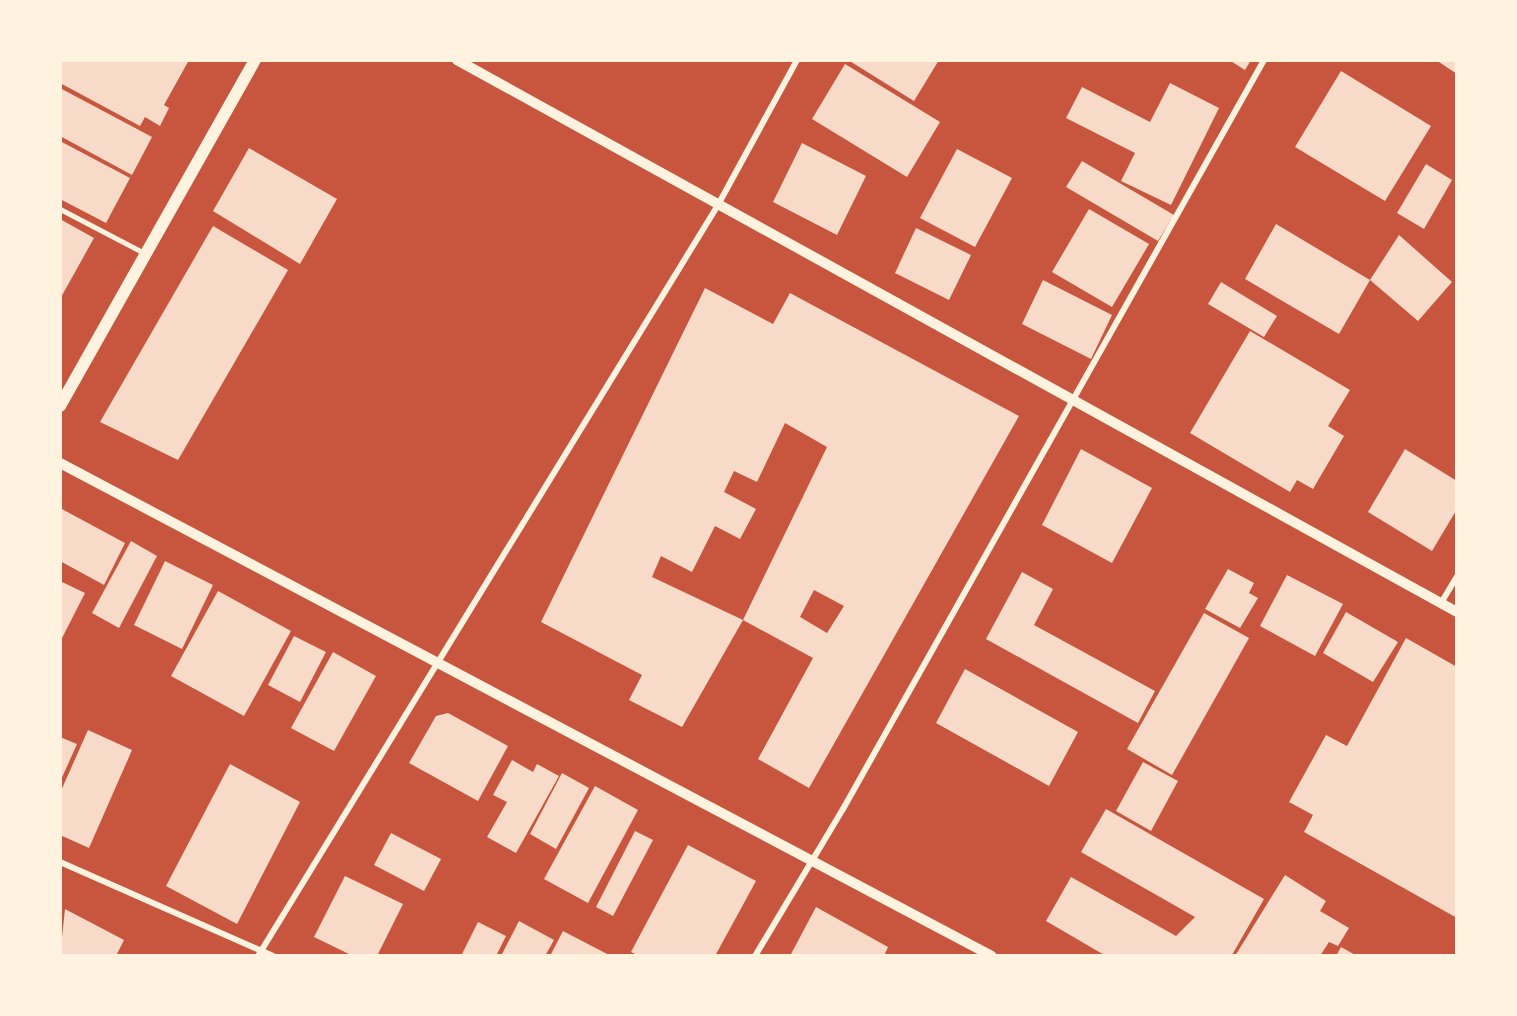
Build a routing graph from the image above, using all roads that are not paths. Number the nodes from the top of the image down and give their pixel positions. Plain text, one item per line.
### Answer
1 (255, 60) edge
2 (457, 60) edge
3 (796, 60) edge
4 (1264, 60) edge
5 (718, 205) junction
6 (60, 209) edge
7 (146, 254) junction
8 (1070, 402) junction
9 (60, 406) edge
10 (60, 463) edge
11 (1457, 576) edge
12 (1441, 603) junction
13 (1457, 612) edge
14 (435, 662) junction
15 (60, 862) edge
16 (810, 862) junction
17 (260, 953) edge
18 (273, 956) edge
19 (755, 956) edge
20 (992, 956) edge

1 - 7 main road
2 - 5 street
3 - 5 street
4 - 8 street
5 - 8 street
5 - 14 street
6 - 7 street
7 - 9 main road
8 - 12 street
8 - 16 street
10 - 14 street
11 - 12 street
12 - 13 street
14 - 16 street
14 - 17 street
15 - 17 street
16 - 19 street
16 - 20 street
17 - 18 street

